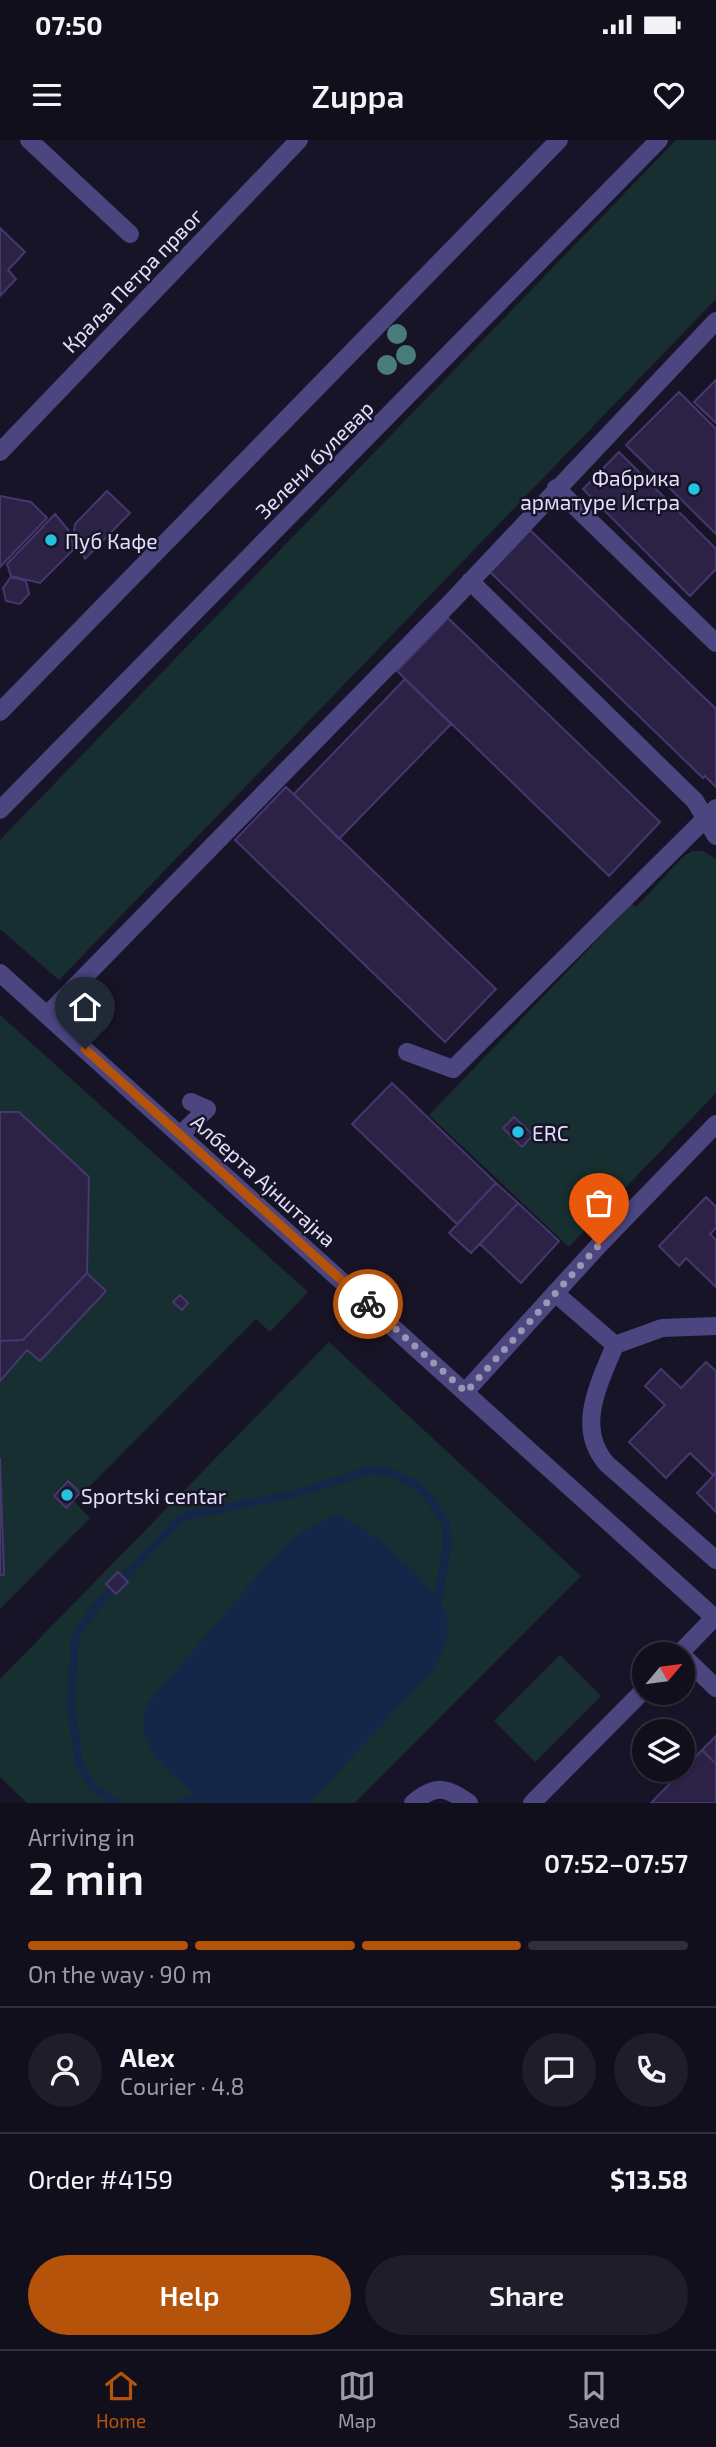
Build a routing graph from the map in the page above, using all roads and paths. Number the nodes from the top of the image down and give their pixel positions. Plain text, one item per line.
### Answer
1 (29, 140) edge
2 (299, 140) edge
3 (559, 140) edge
4 (659, 140) edge
5 (130, 234) dead end
6 (716, 321) edge
7 (0, 452) edge
8 (556, 488) junction
9 (470, 581) junction
10 (716, 643) edge
11 (0, 712) edge
12 (0, 810) edge
13 (711, 813) edge
14 (716, 836) edge
15 (0, 973) edge
16 (47, 1015) junction
17 (407, 1052) dead end
18 (191, 1102) dead end
19 (716, 1124) edge
20 (180, 1135) junction
21 (555, 1293) junction
22 (716, 1325) edge
23 (615, 1345) junction
24 (466, 1392) junction
25 (716, 1560) edge
26 (715, 1619) edge
27 (693, 1642) edge
28 (695, 1668) edge
29 (716, 1688) edge
30 (632, 1702) edge
31 (413, 1803) edge
32 (469, 1803) edge
33 (532, 1803) edge

1 - 5 street
2 - 7 street, Краља Петра првог
3 - 11 street
4 - 12 street, Зелени булевар
6 - 8 street
8 - 9 street
8 - 10 street
9 - 13 street
9 - 16 street
13 - 14 street
13 - 17 street
15 - 16 street, Алберта Ајнштајна
16 - 20 street, Алберта Ајнштајна
18 - 20 street
19 - 21 street
20 - 24 street, Алберта Ајнштајна
21 - 23 street
21 - 24 street
22 - 23 street
23 - 25 street
24 - 26 street, Алберта Ајнштајна
26 - 27 street
28 - 29 street
30 - 33 street
31 - 32 street

